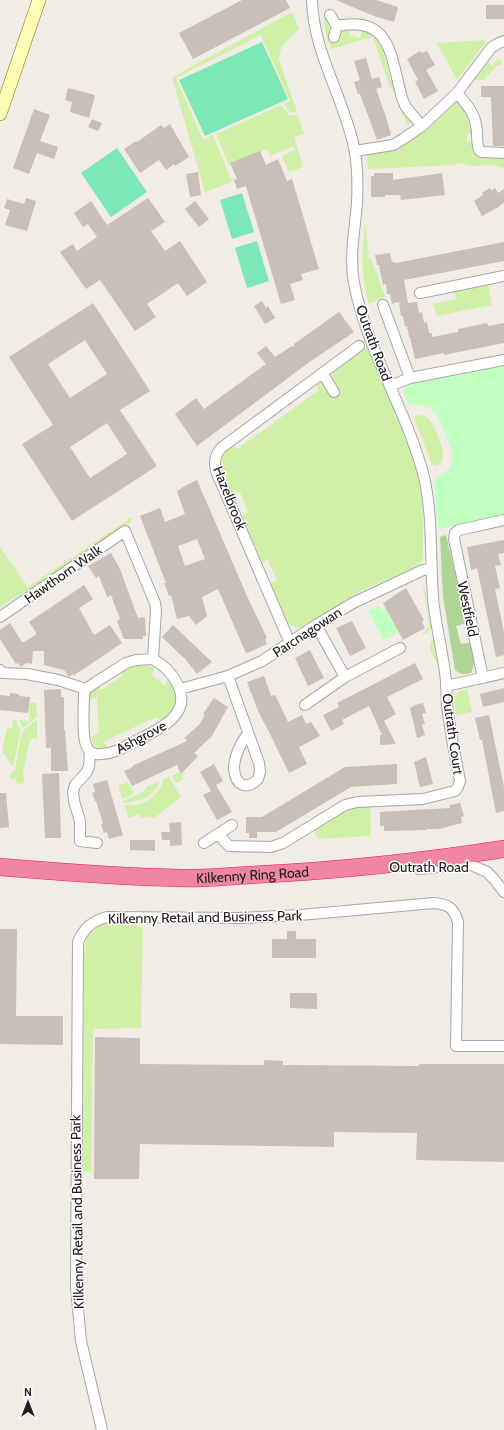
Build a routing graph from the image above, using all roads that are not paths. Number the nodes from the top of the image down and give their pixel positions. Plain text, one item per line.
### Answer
1 (39, 0) edge
2 (312, 0) edge
3 (330, 15) dead end
4 (504, 41) edge
5 (457, 93) junction
6 (0, 114) edge
7 (422, 126) junction
8 (355, 151) junction
9 (504, 153) edge
10 (504, 276) edge
11 (420, 293) dead end
12 (383, 305) dead end
13 (359, 346) dead end
14 (504, 360) edge
15 (322, 374) junction
16 (410, 378) junction
17 (390, 386) junction
18 (334, 392) dead end
19 (504, 520) edge
20 (431, 569) junction
21 (0, 617) edge
22 (316, 625) junction
23 (290, 643) junction
24 (400, 648) dead end
25 (153, 660) junction
26 (1, 672) edge
27 (504, 673) edge
28 (228, 676) junction
29 (345, 677) junction
30 (483, 678) junction
31 (446, 686) junction
32 (86, 689) junction
33 (180, 689) junction
34 (305, 705) dead end
35 (248, 733) dead end
36 (90, 752) junction
37 (232, 825) dead end
38 (218, 834) junction
39 (97, 843) dead end
40 (204, 843) dead end
41 (504, 849) edge
42 (0, 867) edge
43 (367, 867) junction
44 (504, 892) edge
45 (504, 1046) edge
46 (102, 1430) edge

1 - 6 main road
2 - 8 street, Outrath Road
3 - 7 street
4 - 5 street
5 - 7 street
5 - 9 street
7 - 8 street
8 - 17 street, Outrath Road
10 - 11 street
12 - 16 street
13 - 15 street, Hazelbrook
14 - 16 street
15 - 18 street
15 - 23 street, Hazelbrook
16 - 17 street
17 - 20 street, Outrath Road
19 - 30 street, Westfield
20 - 22 street, Parcnagowan
20 - 31 street, Outrath Road
21 - 25 street, Hawthorn Walk
22 - 23 street, Parcnagowan
22 - 29 street
23 - 28 street, Parcnagowan
24 - 29 street
25 - 32 street
25 - 33 street
26 - 32 street
27 - 30 street
28 - 33 street, Parcnagowan
28 - 35 street
29 - 34 street
30 - 31 street
31 - 38 street, Outrath Court
32 - 36 street
33 - 36 street, Ashgrove
36 - 39 street
37 - 38 street
38 - 40 street
41 - 43 highway, Kilkenny Ring Road
42 - 43 highway, Kilkenny Ring Road
43 - 44 street, Outrath Road
45 - 46 street, Kilkenny Retail and Business Park

